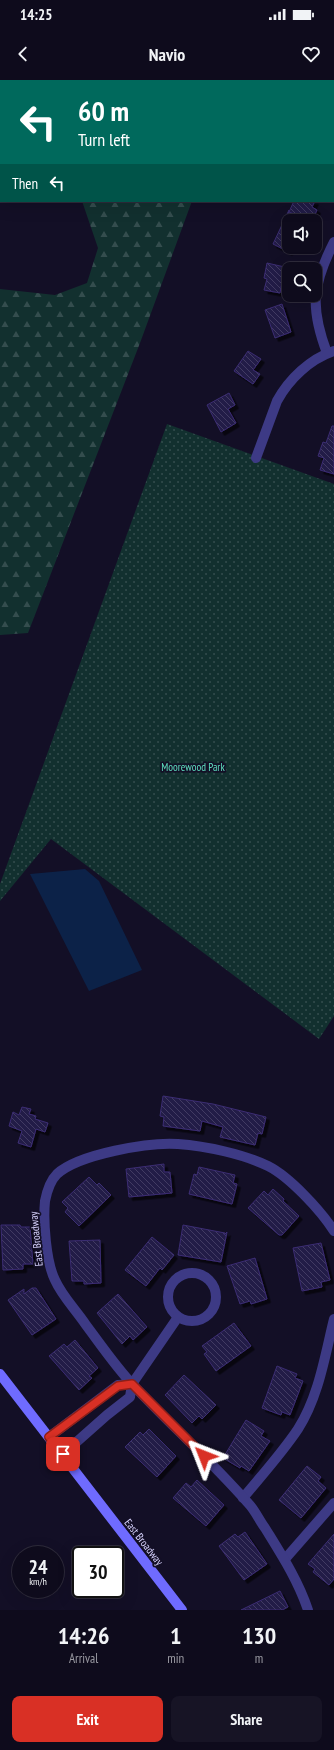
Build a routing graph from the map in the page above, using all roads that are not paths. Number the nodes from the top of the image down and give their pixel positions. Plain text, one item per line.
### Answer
1 (334, 242) edge
2 (330, 352) edge
3 (256, 458) dead end
4 (334, 1231) edge
5 (178, 1317) junction
6 (334, 1319) edge
7 (0, 1374) edge
8 (132, 1384) junction
9 (49, 1437) junction
10 (63, 1454) junction
11 (243, 1498) junction
12 (334, 1503) edge
13 (285, 1559) junction
14 (182, 1610) edge
15 (308, 1610) edge

1 - 2 street
2 - 3 street
4 - 8 street, East Broadway
5 - 5 street
5 - 8 street
6 - 11 street
7 - 9 main road, East Broadway
8 - 9 street
8 - 10 street
8 - 11 street, East Broadway
9 - 10 main road, East Broadway
10 - 14 main road, East Broadway
11 - 13 street, East Broadway
12 - 13 street
13 - 15 street, East Broadway

